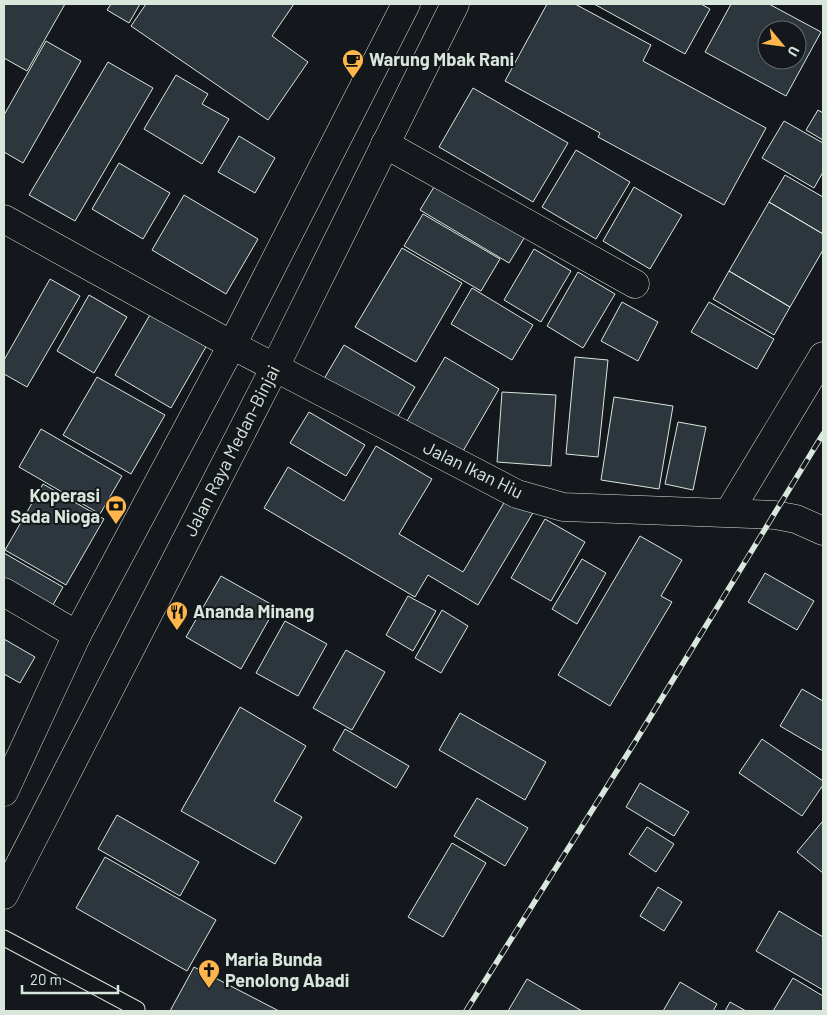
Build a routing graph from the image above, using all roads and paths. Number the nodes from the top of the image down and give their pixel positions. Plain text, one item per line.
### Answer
1 (455, 4) edge
2 (400, 6) edge
3 (385, 144) junction
4 (4, 219) edge
5 (635, 284) dead end
6 (232, 345) junction
7 (823, 356) edge
8 (275, 368) junction
9 (729, 512) junction
10 (823, 531) edge
11 (4, 592) edge
12 (77, 635) junction
13 (4, 792) edge
14 (4, 895) edge
15 (4, 938) edge
16 (137, 1009) dead end

1 - 3 main road, Jalan Raya Medan-Binjai
2 - 6 main road
3 - 5 main road
3 - 8 main road, Jalan Raya Medan-Binjai
4 - 6 main road, Jalan Ikan Hiu
6 - 8 main road, Jalan Ikan Hiu
6 - 12 main road
7 - 9 main road
8 - 9 main road, Jalan Ikan Hiu
8 - 14 main road, Jalan Raya Medan-Binjai
9 - 10 main road, Jalan Ikan Hiu
11 - 12 main road
12 - 13 main road
15 - 16 lane

